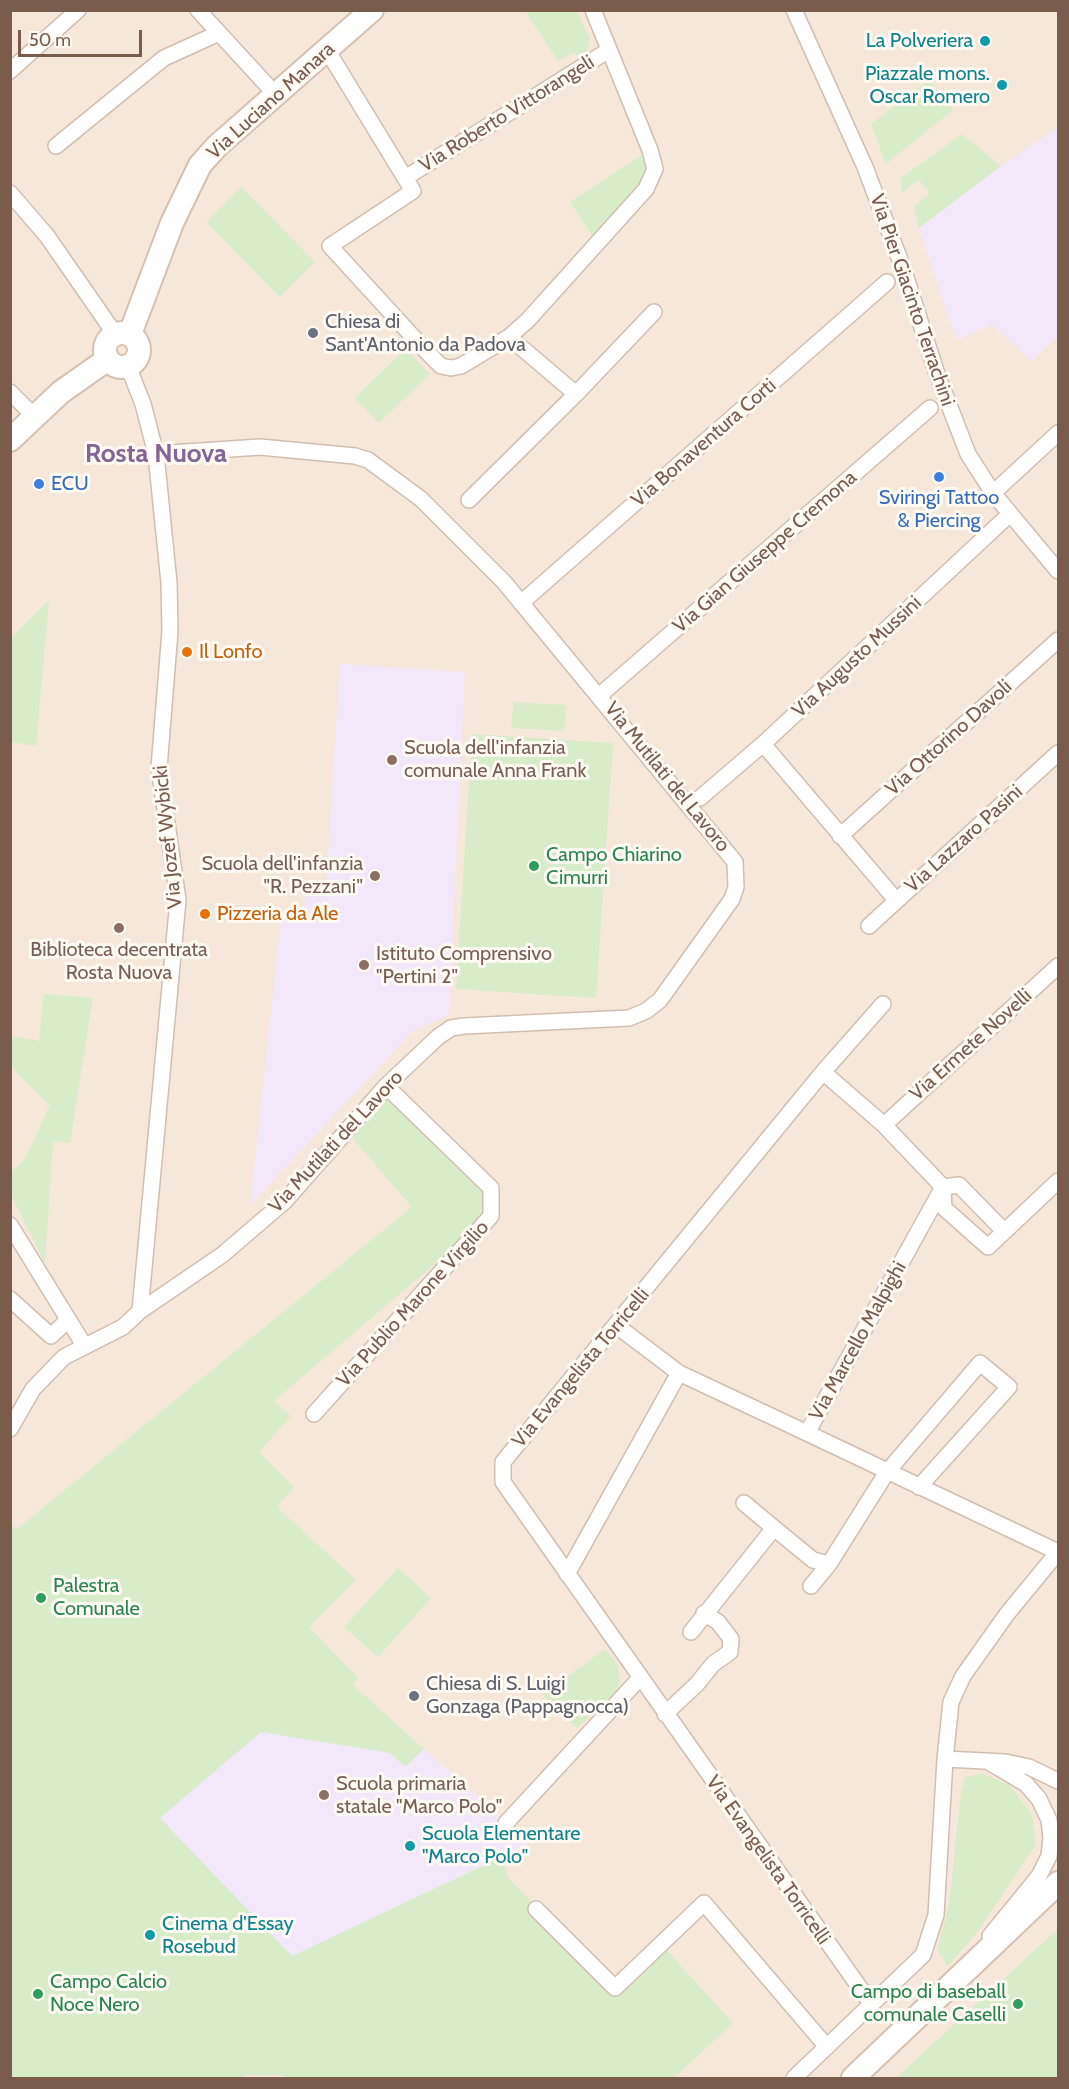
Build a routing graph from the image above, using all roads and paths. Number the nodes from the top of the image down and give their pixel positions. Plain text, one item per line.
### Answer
1 (78, 10) edge
2 (198, 10) edge
3 (372, 10) edge
4 (593, 10) edge
5 (794, 10) edge
6 (219, 33) junction
7 (327, 50) junction
8 (609, 50) junction
9 (10, 71) edge
10 (276, 95) junction
11 (56, 146) dead end
12 (405, 178) junction
13 (10, 193) edge
14 (887, 282) dead end
15 (654, 312) dead end
16 (122, 334) junction
17 (509, 337) junction
18 (118, 363) junction
19 (10, 392) edge
20 (576, 394) junction
21 (930, 408) dead end
22 (35, 417) junction
23 (1059, 434) edge
24 (10, 441) edge
25 (156, 454) junction
26 (993, 493) junction
27 (469, 500) dead end
28 (1010, 514) junction
29 (1059, 571) edge
30 (521, 603) junction
31 (1059, 640) edge
32 (600, 695) junction
33 (763, 744) junction
34 (1059, 753) edge
35 (700, 798) dead end
36 (840, 836) junction
37 (896, 900) junction
38 (869, 926) dead end
39 (1059, 966) edge
40 (883, 1004) dead end
41 (823, 1072) junction
42 (386, 1086) junction
43 (884, 1125) junction
44 (1059, 1181) edge
45 (943, 1187) junction
46 (10, 1225) edge
47 (1004, 1231) junction
48 (10, 1299) edge
49 (140, 1311) junction
50 (68, 1320) junction
51 (616, 1326) junction
52 (84, 1345) junction
53 (679, 1373) junction
54 (314, 1414) dead end
55 (10, 1430) edge
56 (807, 1433) junction
57 (887, 1472) junction
58 (919, 1487) junction
59 (744, 1503) dead end
60 (774, 1528) junction
61 (1058, 1552) edge
62 (829, 1564) junction
63 (567, 1574) junction
64 (811, 1586) dead end
65 (705, 1612) junction
66 (691, 1632) dead end
67 (640, 1678) junction
68 (665, 1714) junction
69 (945, 1759) junction
70 (989, 1762) junction
71 (1059, 1781) edge
72 (506, 1823) dead end
73 (1059, 1883) edge
74 (536, 1909) dead end
75 (972, 1966) junction
76 (872, 2005) junction
77 (827, 2047) junction
78 (794, 2079) edge
79 (853, 2079) edge

1 - 9 street
2 - 6 street
3 - 7 street, Via Luciano Manara
4 - 8 street, Via Roberto Vittorangeli
5 - 26 street, Via Pier Giacinto Terrachini
6 - 10 street
6 - 11 street
7 - 10 street, Via Luciano Manara
7 - 12 street, Via Roberto Vittorangeli
8 - 12 street, Via Roberto Vittorangeli
8 - 17 street, Via Roberto Vittorangeli
10 - 16 street, Via Luciano Manara
12 - 17 street, Via Roberto Vittorangeli
13 - 16 street
14 - 30 street, Via Bonaventura Corti
15 - 20 street
16 - 18 street
16 - 18 street
17 - 20 street
18 - 22 street
18 - 25 street, Via Jozef Wybicki
19 - 22 street
20 - 27 street
21 - 32 street, Via Gian Giuseppe Cremona
22 - 24 street
23 - 26 street
25 - 30 street, Via Mutilati del Lavoro
25 - 49 street, Via Jozef Wybicki
26 - 28 street, Via Pier Giacinto Terrachini
28 - 29 street, Via Pier Giacinto Terrachini
28 - 33 street, Via Augusto Mussini
30 - 32 street, Via Mutilati del Lavoro
31 - 36 street, Via Ottorino Davoli
32 - 42 street, Via Mutilati del Lavoro
33 - 35 street, Via Augusto Mussini
33 - 36 street
34 - 37 street, Via Lazzaro Pasini
36 - 37 street
37 - 38 street, Via Lazzaro Pasini
39 - 43 street, Via Ermete Novelli
40 - 41 street, Via Evangelista Torricelli
41 - 43 street
41 - 51 street, Via Evangelista Torricelli
42 - 49 street, Via Mutilati del Lavoro
42 - 54 street, Via Publio Marone Virgilio
43 - 45 street
44 - 47 street
45 - 47 street
45 - 47 street
45 - 56 street, Via Marcello Malpighi
46 - 50 street
48 - 50 street
49 - 52 street, Via Mutilati del Lavoro
50 - 52 street
51 - 53 street, Via Marcello Malpighi
51 - 63 street, Via Evangelista Torricelli
52 - 55 street, Via Mutilati del Lavoro
53 - 56 street, Via Marcello Malpighi
53 - 63 street
56 - 57 street
57 - 58 street
57 - 58 street
57 - 62 street
58 - 61 street
59 - 60 street
60 - 62 street
60 - 65 street
61 - 69 street
62 - 64 street
63 - 67 street, Via Evangelista Torricelli
65 - 66 street
65 - 68 street
67 - 68 street, Via Evangelista Torricelli
67 - 72 street
68 - 76 street, Via Evangelista Torricelli
69 - 70 street
69 - 76 street
70 - 71 street
70 - 75 street
73 - 75 street
74 - 77 street
75 - 79 street
76 - 77 street
77 - 78 street

